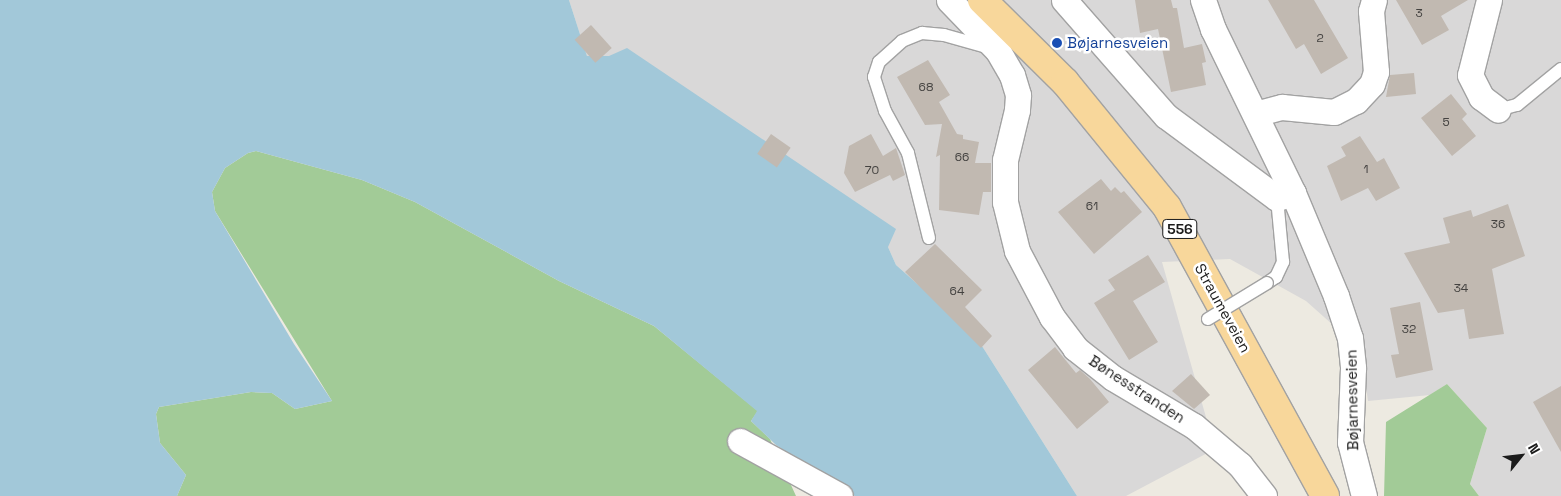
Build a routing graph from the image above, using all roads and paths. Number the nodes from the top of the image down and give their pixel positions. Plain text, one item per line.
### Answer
1 (949, 0) edge
2 (982, 0) edge
3 (1064, 0) edge
4 (1203, 0) edge
5 (1374, 0) edge
6 (1489, 0) edge
7 (998, 51) junction
8 (1561, 69) edge
9 (1498, 110) joint
10 (1255, 114) junction
11 (1285, 195) junction
12 (929, 238) dead end
13 (1208, 319) dead end
14 (740, 441) dead end
15 (840, 496) edge
16 (1264, 496) edge
17 (1325, 496) edge
18 (1364, 496) edge

1 - 7 street, Bønesstranden
2 - 17 main road, Straumeveien / 556
3 - 11 street
4 - 10 street, Bøjarnesveien
5 - 10 street
6 - 9 street
7 - 12 lane
7 - 16 street, Bønesstranden
8 - 9 lane
10 - 11 street, Bøjarnesveien
11 - 13 lane, Bøjarnesveien, bridge
11 - 18 street, Bøjarnesveien
14 - 15 street

